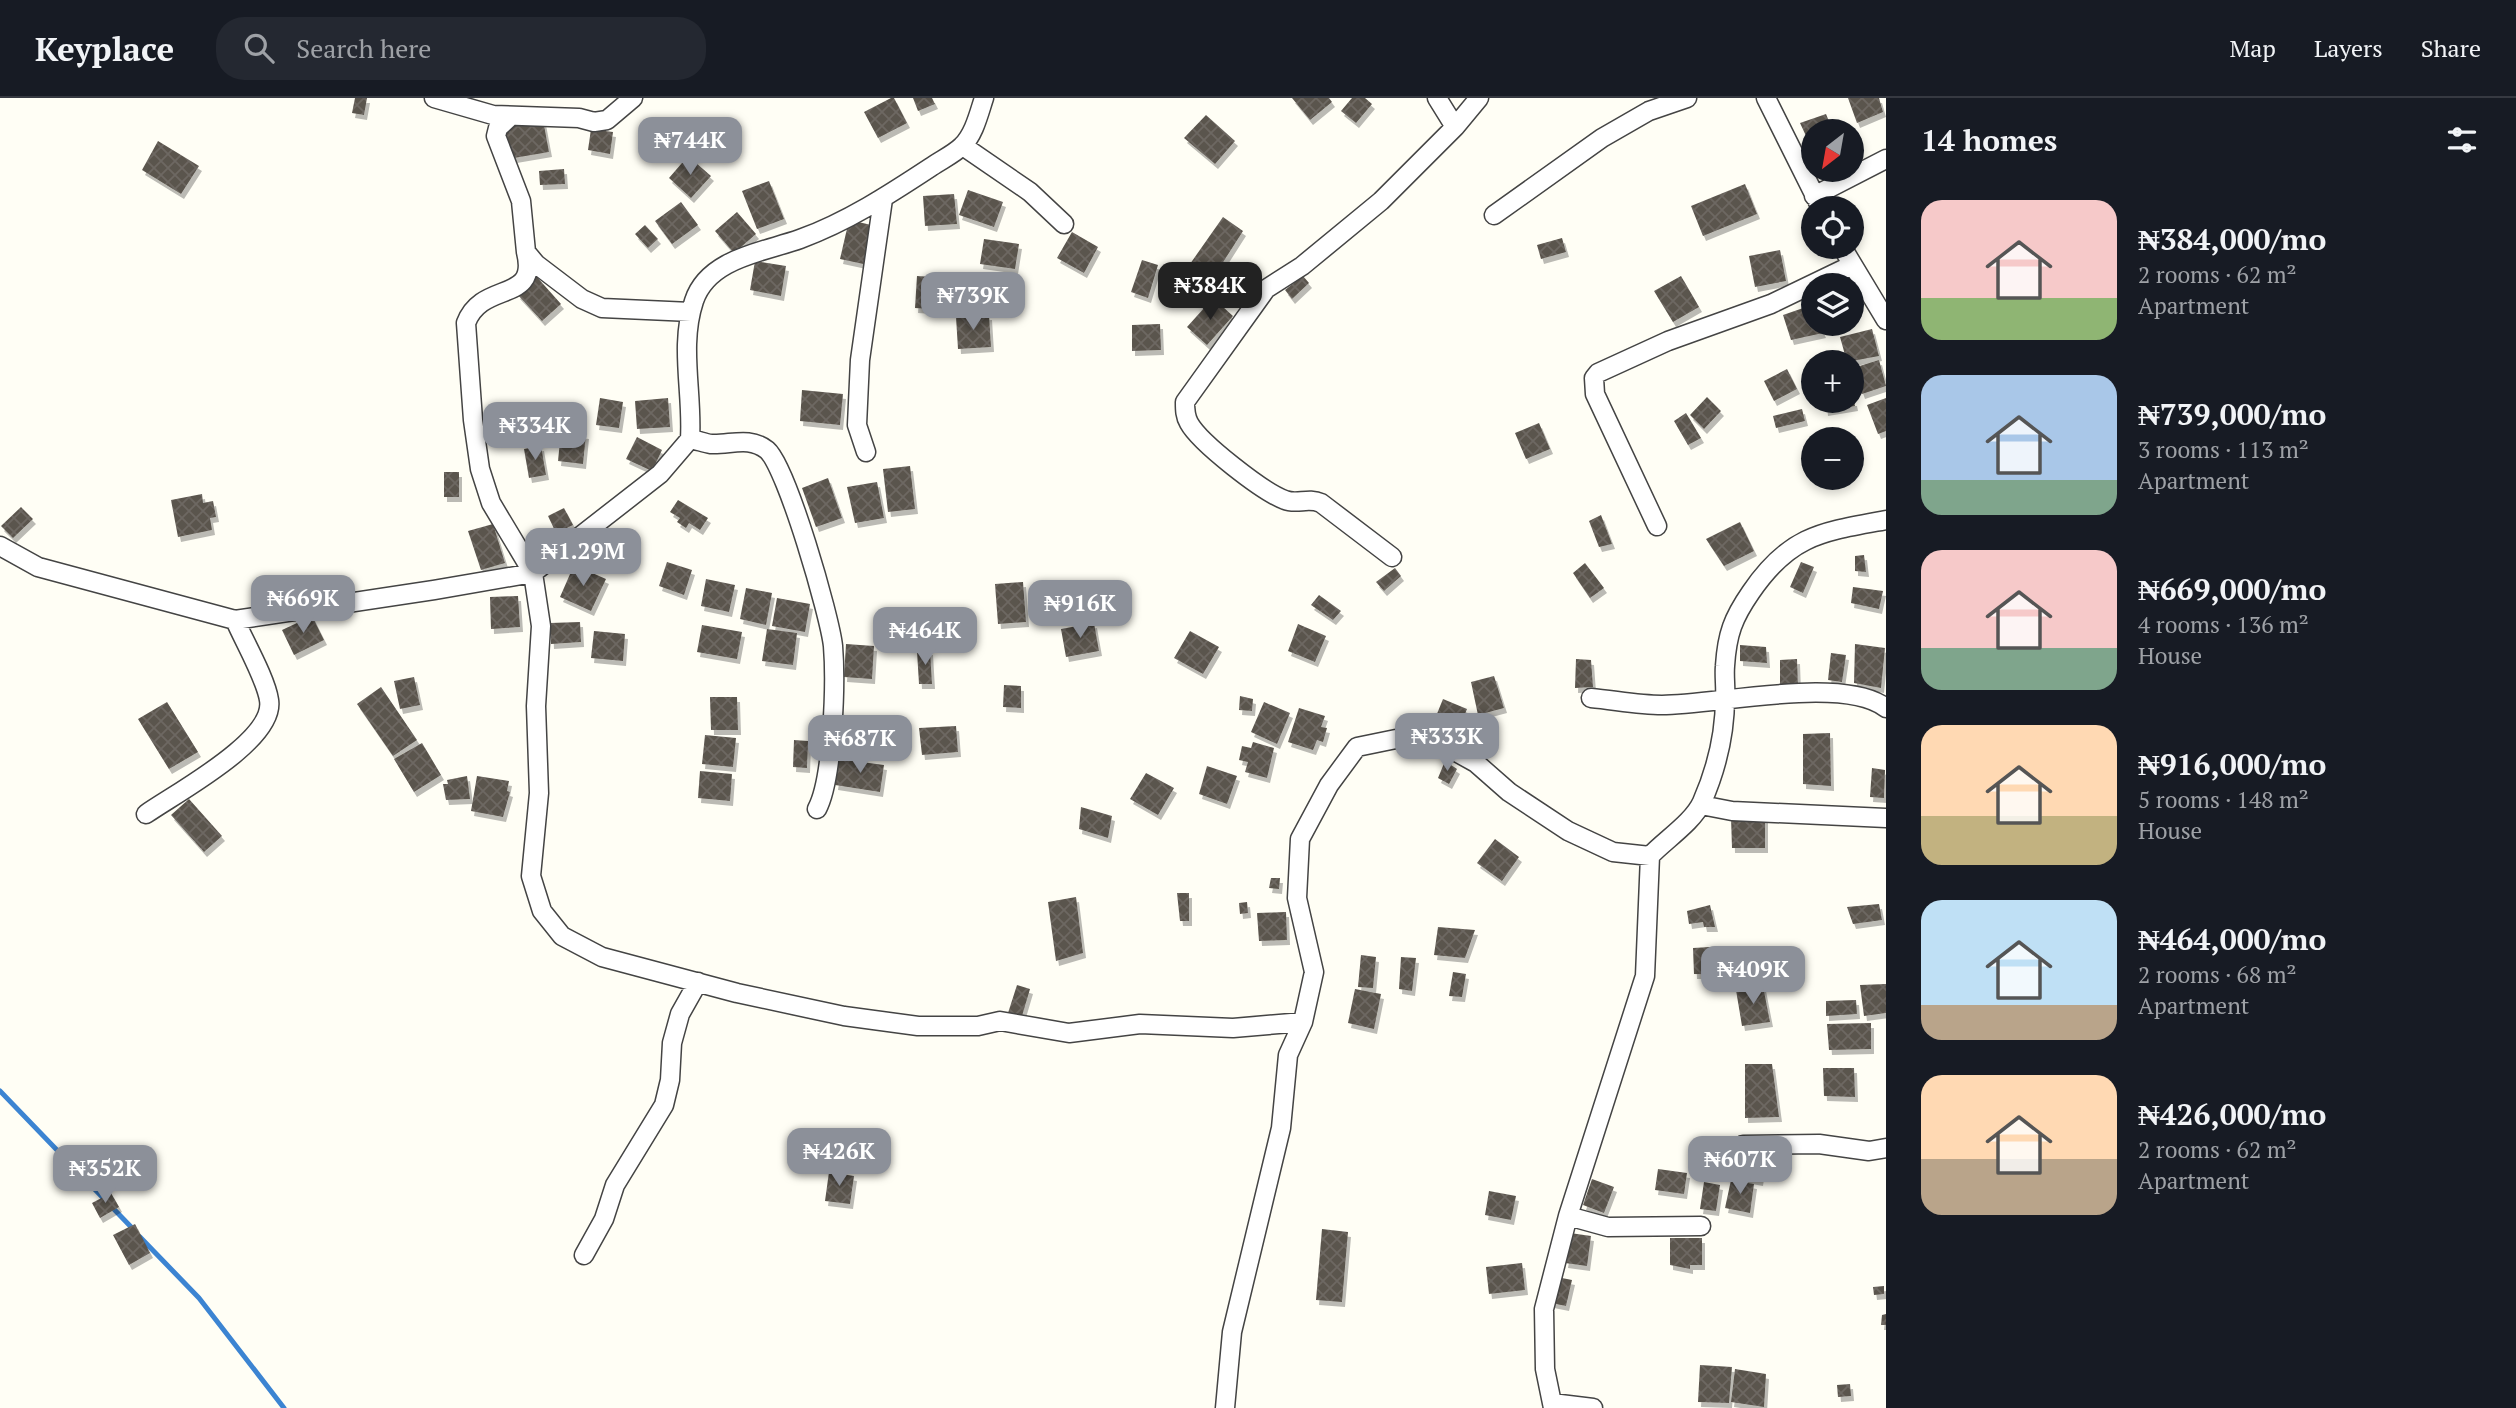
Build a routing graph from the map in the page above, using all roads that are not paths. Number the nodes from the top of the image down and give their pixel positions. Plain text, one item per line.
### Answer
1 (434, 98) edge
2 (634, 98) edge
3 (984, 98) edge
4 (1437, 98) edge
5 (1479, 98) edge
6 (1687, 98) edge
7 (1766, 98) edge
8 (511, 116) junction
9 (1455, 127) junction
10 (963, 146) junction
11 (1886, 159) edge
12 (1814, 196) edge
13 (1827, 196) edge
14 (883, 199) junction
15 (1494, 215) dead end
16 (1064, 224) dead end
17 (526, 252) junction
18 (1849, 259) edge
19 (1852, 265) junction
20 (691, 312) junction
21 (1886, 320) edge
22 (690, 439) junction
23 (866, 452) dead end
24 (1886, 520) edge
25 (1657, 526) dead end
26 (0, 547) edge
27 (1392, 558) dead end
28 (533, 573) junction
29 (235, 620) junction
30 (1591, 698) dead end
31 (1726, 700) junction
32 (1886, 708) edge
33 (1701, 805) junction
34 (817, 810) dead end
35 (146, 814) dead end
36 (1886, 818) edge
37 (1650, 856) junction
38 (698, 982) junction
39 (1303, 1022) junction
40 (1743, 1145) dead end
41 (1886, 1148) edge
42 (1568, 1216) junction
43 (1701, 1226) dead end
44 (584, 1255) dead end
45 (1552, 1405) edge
46 (1225, 1408) edge
47 (1593, 1408) edge

1 - 8 street
2 - 8 street
3 - 10 street
4 - 9 street
5 - 9 street
6 - 15 street
7 - 12 street
8 - 17 street
9 - 27 street
10 - 14 street
10 - 16 street
11 - 13 street
14 - 20 street
14 - 23 street
17 - 20 street
17 - 28 street
18 - 19 street
19 - 21 street
19 - 25 street
20 - 22 street
22 - 28 street
22 - 34 street
24 - 31 street
26 - 29 street
28 - 29 street
28 - 38 street
29 - 35 street
30 - 31 street
31 - 32 street
31 - 33 street
33 - 36 street
33 - 37 street
37 - 39 street
37 - 42 street
38 - 39 street
38 - 44 street
39 - 46 street
40 - 41 street
42 - 43 street
42 - 45 street
45 - 47 street

